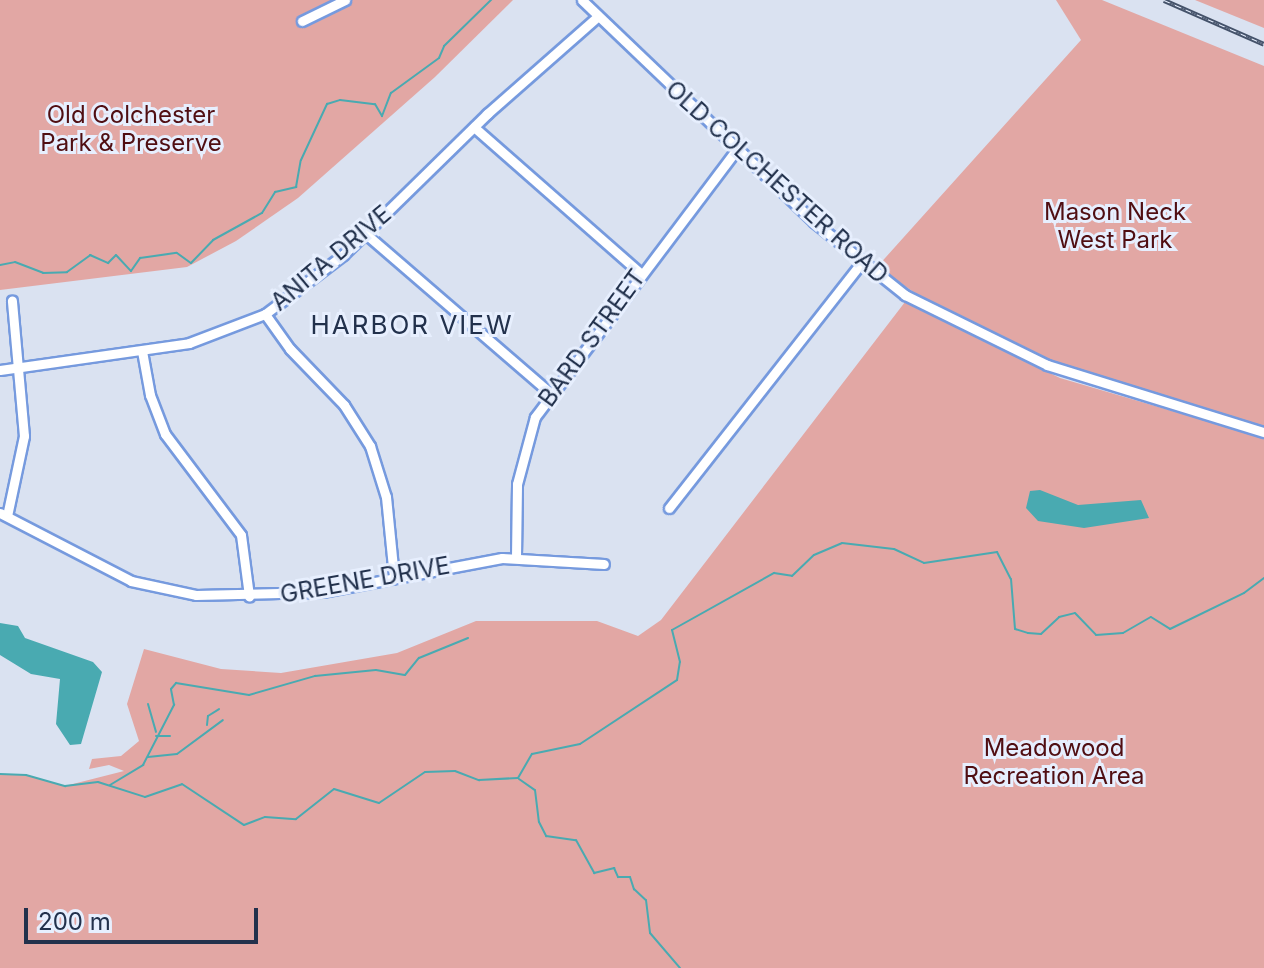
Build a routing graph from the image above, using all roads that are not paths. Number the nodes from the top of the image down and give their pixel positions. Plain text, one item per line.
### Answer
1 (345, 0) edge
2 (582, 0) edge
3 (597, 17) junction
4 (302, 21) dead end
5 (474, 127) junction
6 (738, 148) junction
7 (366, 234) junction
8 (861, 263) junction
9 (640, 273) junction
10 (12, 301) dead end
11 (265, 314) junction
12 (142, 351) junction
13 (20, 369) junction
14 (0, 370) edge
15 (549, 392) junction
16 (1264, 432) edge
17 (669, 508) dead end
18 (4, 515) edge
19 (516, 557) junction
20 (604, 564) dead end
21 (394, 577) junction
22 (249, 596) junction

1 - 4 street
2 - 3 street, OLD COLCHESTER ROAD
3 - 5 street, ANITA DRIVE
3 - 6 street, OLD COLCHESTER ROAD
5 - 7 street, ANITA DRIVE
5 - 9 street
6 - 8 street, OLD COLCHESTER ROAD
6 - 9 street, BARD STREET
7 - 11 street, ANITA DRIVE
7 - 15 street
8 - 16 street, OLD COLCHESTER ROAD
8 - 17 street
9 - 15 street, BARD STREET
10 - 13 street
11 - 12 street, ANITA DRIVE
11 - 21 street
12 - 13 street, ANITA DRIVE
12 - 22 street
13 - 14 street, ANITA DRIVE
13 - 18 street
15 - 19 street, BARD STREET
18 - 22 street, GREENE DRIVE
19 - 20 street, GREENE DRIVE
19 - 21 street, GREENE DRIVE
21 - 22 street, GREENE DRIVE

